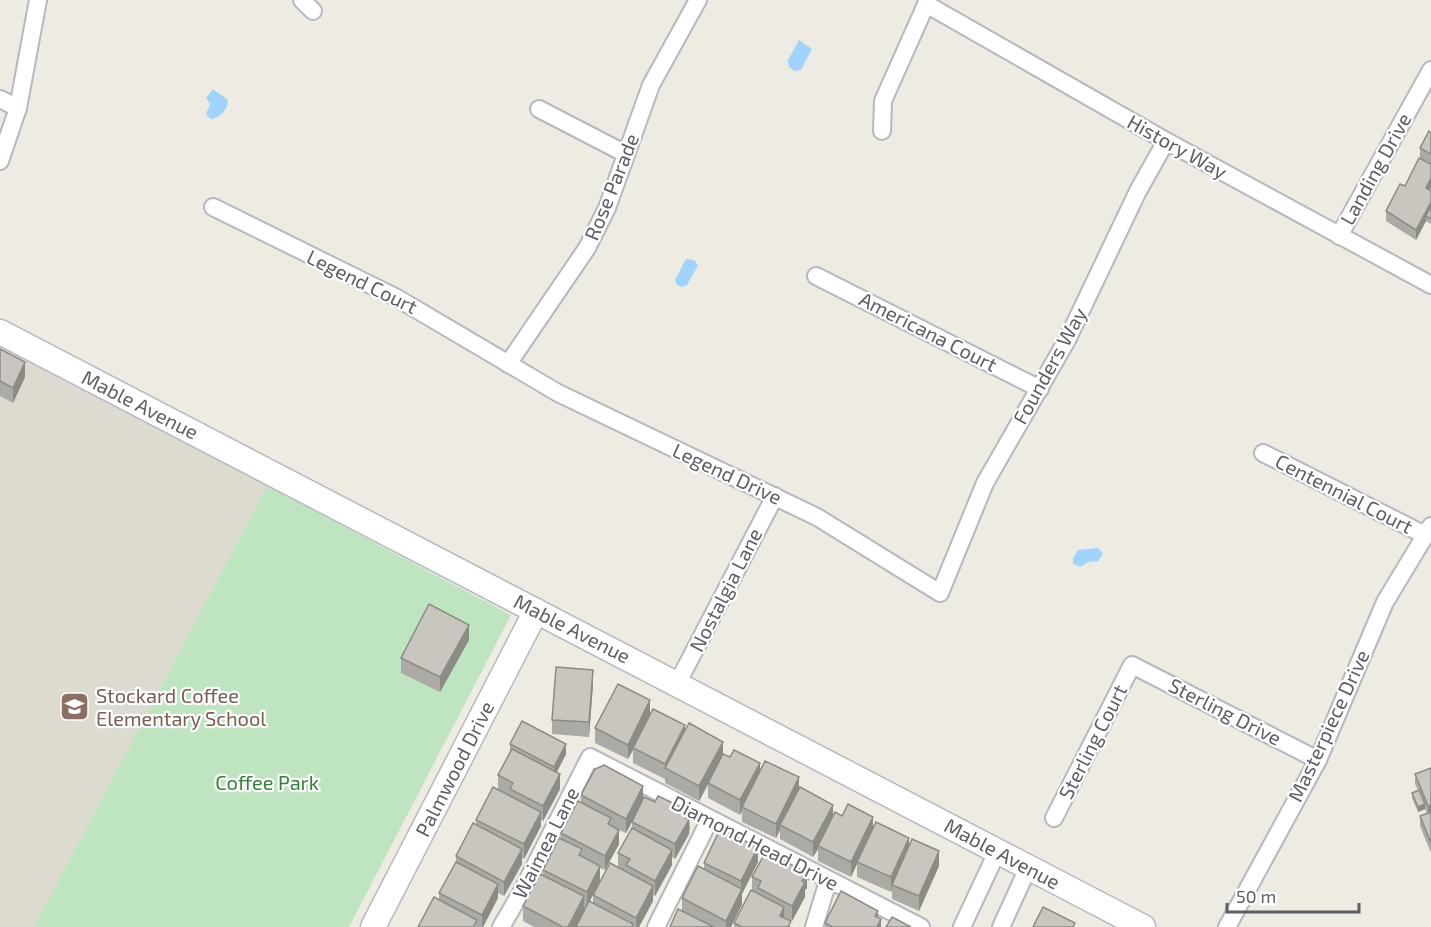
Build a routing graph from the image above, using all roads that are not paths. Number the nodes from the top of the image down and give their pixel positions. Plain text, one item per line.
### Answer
1 (38, 0) edge
2 (698, 0) edge
3 (927, 2) edge
4 (1431, 70) edge
5 (0, 99) edge
6 (18, 108) junction
7 (539, 109) dead end
8 (882, 131) dead end
9 (1166, 141) junction
10 (627, 154) junction
11 (0, 161) edge
12 (213, 207) dead end
13 (1339, 236) junction
14 (816, 276) dead end
15 (1431, 285) edge
16 (0, 332) edge
17 (508, 364) junction
18 (1040, 389) junction
19 (1263, 453) dead end
20 (775, 496) junction
21 (1428, 530) edge
22 (940, 593) joint
23 (536, 611) junction
24 (1132, 665) joint
25 (677, 684) junction
26 (590, 757) joint
27 (1318, 760) junction
28 (1054, 818) dead end
29 (710, 819) junction
30 (997, 852) junction
31 (1028, 868) junction
32 (828, 881) junction
33 (374, 927) edge
34 (501, 927) edge
35 (656, 927) edge
36 (814, 927) edge
37 (921, 927) edge
38 (962, 927) edge
39 (1001, 927) edge
40 (1143, 927) edge
41 (1227, 927) edge

1 - 6 street
2 - 10 street, Rose Parade
3 - 8 street
3 - 9 street, History Way
4 - 13 street, Landing Drive
5 - 6 street
6 - 11 street
7 - 10 street
9 - 13 street, History Way
9 - 18 street, Founders Way
10 - 17 street, Rose Parade
12 - 17 street, Legend Court
13 - 15 street, History Way
14 - 18 street, Americana Court
16 - 23 street, Mable Avenue
17 - 20 street, Legend Drive
18 - 22 street, Founders Way
19 - 21 street, Centennial Court
20 - 22 street, Legend Drive
20 - 25 street, Nostalgia Lane
21 - 27 street, Masterpiece Drive
23 - 25 street, Mable Avenue
23 - 33 street, Palmwood Drive
24 - 27 street, Sterling Drive
24 - 28 street, Sterling Court
25 - 30 street, Mable Avenue
26 - 29 street, Diamond Head Drive
26 - 34 street, Waimea Lane
27 - 41 street, Masterpiece Drive
29 - 32 street, Diamond Head Drive
29 - 35 street
30 - 31 street, Mable Avenue
30 - 38 street
31 - 39 street
31 - 40 street, Mable Avenue
32 - 36 street
32 - 37 street, Diamond Head Drive

